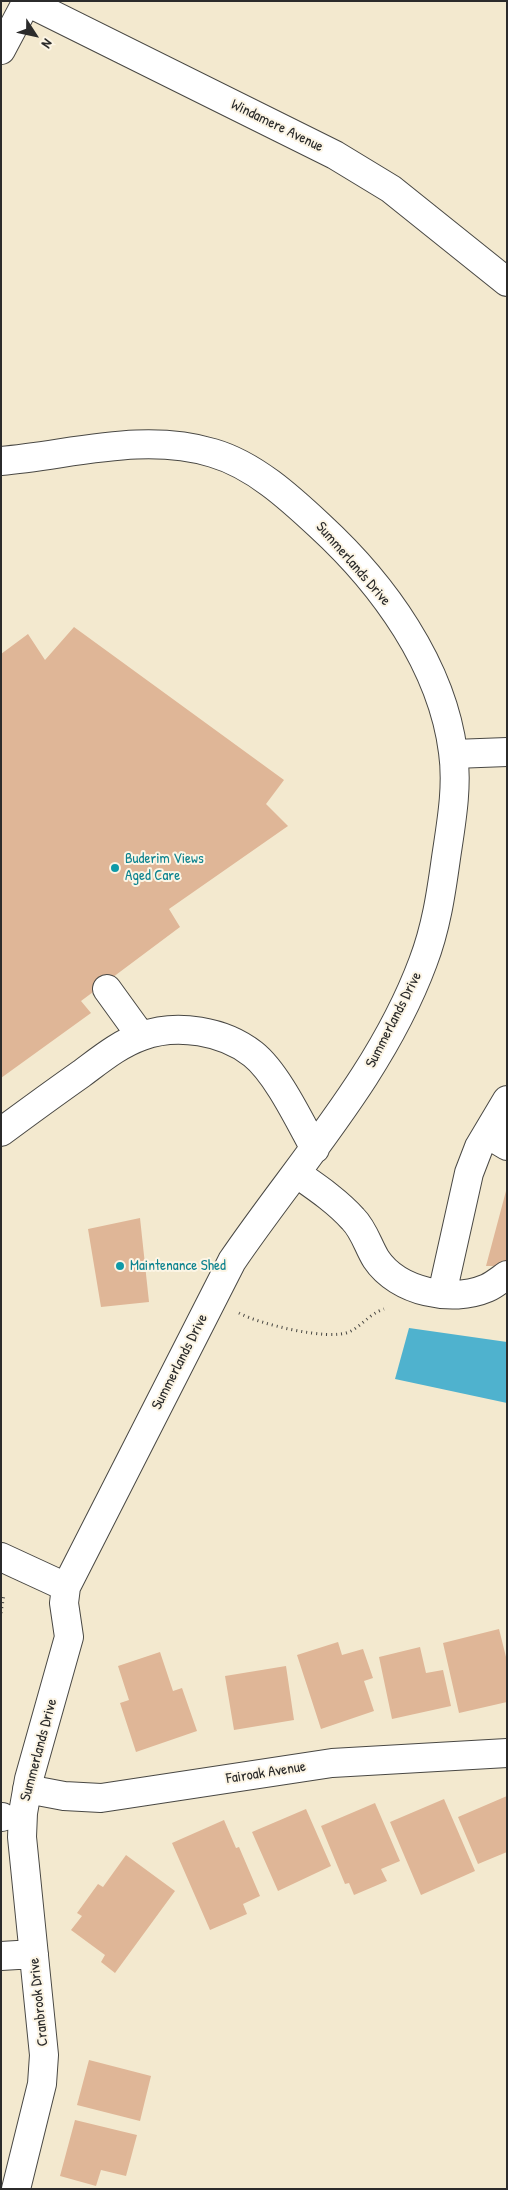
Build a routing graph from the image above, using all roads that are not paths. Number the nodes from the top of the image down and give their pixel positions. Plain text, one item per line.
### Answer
1 (27, 2) edge
2 (1, 50) edge
3 (507, 282) edge
4 (1, 461) edge
5 (507, 752) edge
6 (454, 754) junction
7 (107, 989) dead end
8 (141, 1036) junction
9 (507, 1100) edge
10 (1, 1132) edge
11 (497, 1140) edge
12 (315, 1149) junction
13 (296, 1173) junction
14 (507, 1275) edge
15 (442, 1294) junction
16 (1, 1557) edge
17 (66, 1587) junction
18 (507, 1754) edge
19 (11, 1810) edge
20 (34, 1954) junction
21 (1, 1956) edge
22 (16, 2189) edge

1 - 2 street
1 - 3 street, Windamere Avenue
4 - 6 street, Summerlands Drive
5 - 6 street
6 - 12 street, Summerlands Drive
7 - 8 street
8 - 10 street
8 - 12 street
9 - 11 street
11 - 15 street
12 - 13 street, Summerlands Drive
13 - 15 street
13 - 17 street, Summerlands Drive
14 - 15 street
16 - 17 street
17 - 19 street, Summerlands Drive
18 - 19 street, Fairoak Avenue
19 - 20 street, Cranbrook Drive
20 - 21 street
20 - 22 street, Cranbrook Drive

